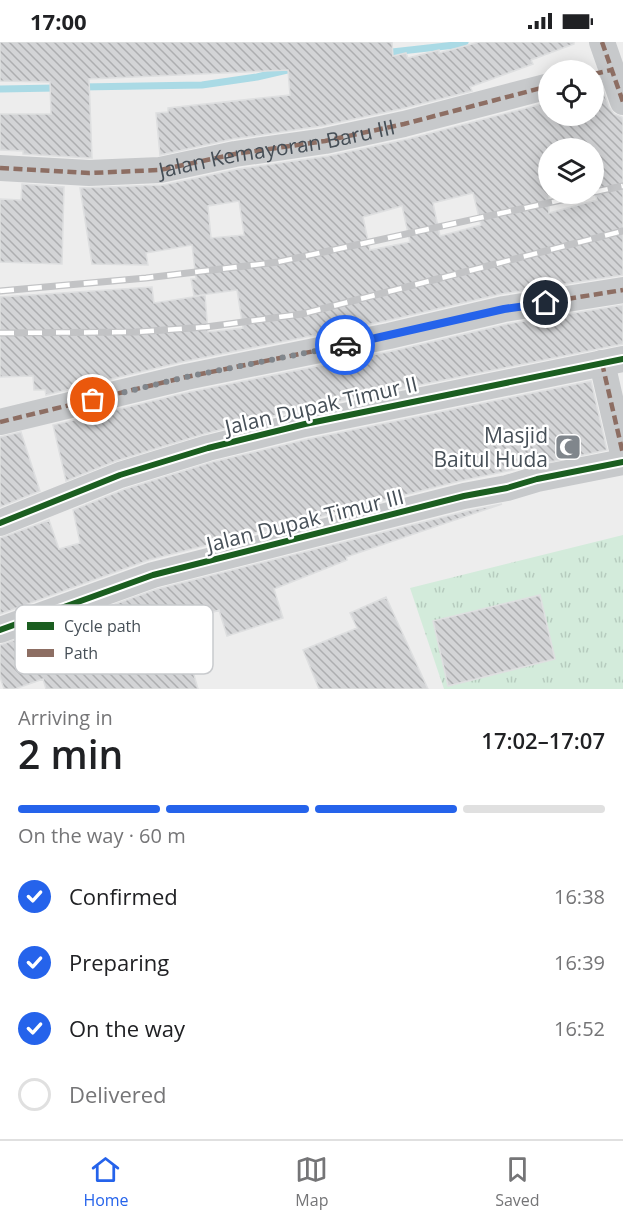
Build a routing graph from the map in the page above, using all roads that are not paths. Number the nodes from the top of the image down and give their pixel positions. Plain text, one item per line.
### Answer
1 (602, 42) edge
2 (603, 60) edge
3 (604, 74) edge
4 (538, 89) edge
5 (623, 102) edge
6 (0, 168) edge
7 (623, 290) edge
8 (613, 361) edge
9 (0, 422) edge
10 (623, 454) edge
11 (623, 462) edge
12 (0, 523) edge
13 (70, 605) edge
14 (15, 625) edge
15 (0, 630) edge

1 - 2 street
3 - 5 street
4 - 6 street, Jalan Kemayoran Baru III
7 - 9 street
8 - 10 street
8 - 12 street, Jalan Dupak Timur II
11 - 13 street, Jalan Dupak Timur III
14 - 15 street, Jalan Dupak Timur III

